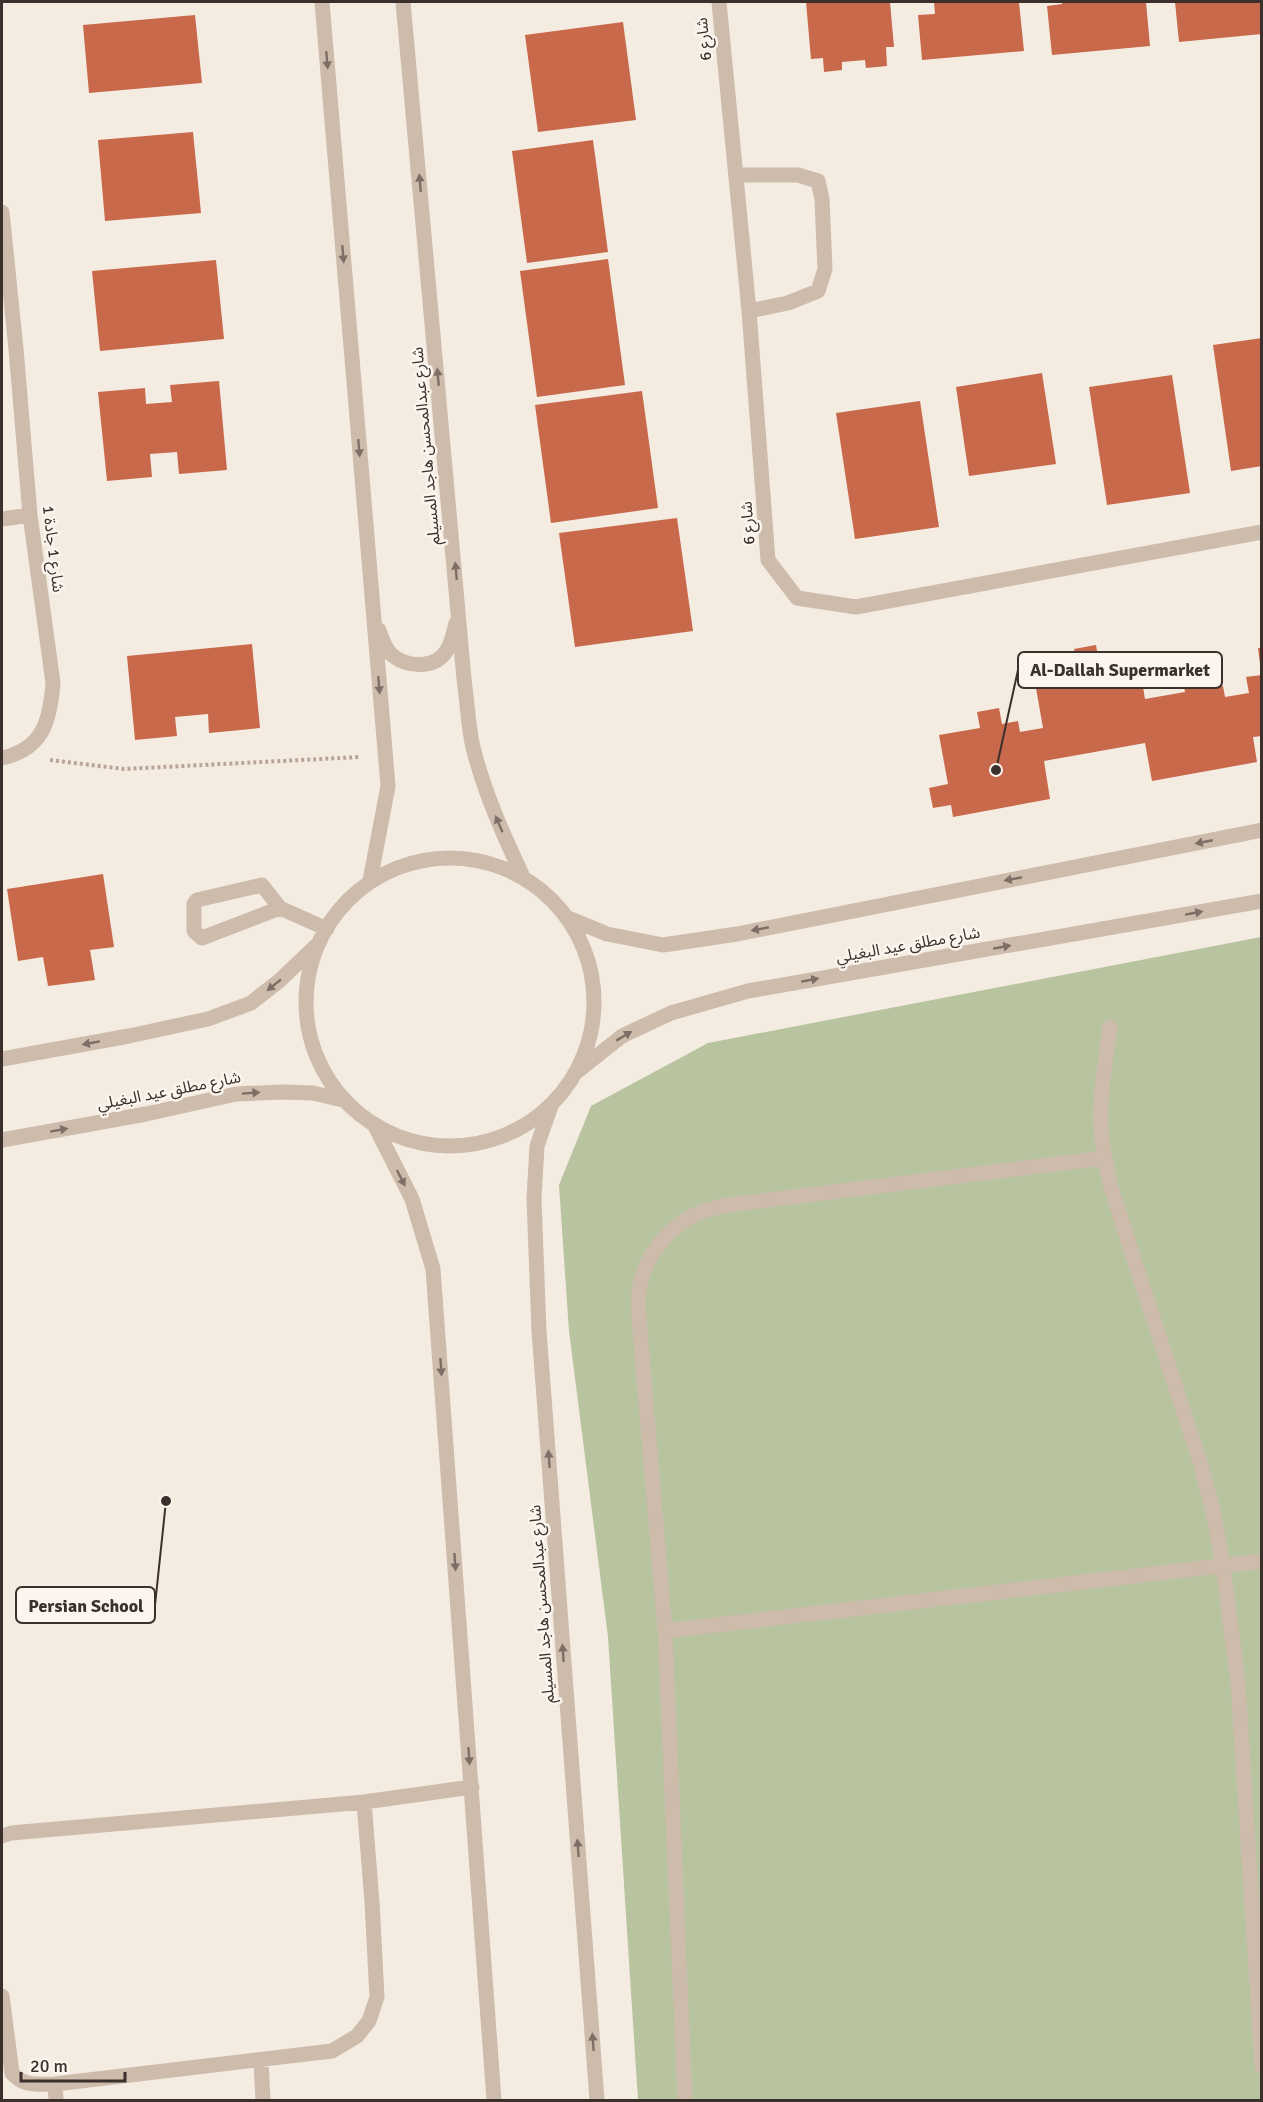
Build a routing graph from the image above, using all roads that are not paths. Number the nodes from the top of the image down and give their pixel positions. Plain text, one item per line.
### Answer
1 (322, 2) edge
2 (403, 2) edge
3 (719, 2) edge
4 (736, 175) junction
5 (2, 212) edge
6 (749, 311) junction
7 (9, 350) edge
8 (30, 515) junction
9 (2, 519) edge
10 (1262, 532) edge
11 (372, 604) junction
12 (459, 609) junction
13 (8, 756) edge
14 (1262, 830) edge
15 (523, 877) junction
16 (370, 881) junction
17 (1262, 901) edge
18 (280, 908) junction
19 (568, 918) junction
20 (327, 929) junction
21 (317, 945) junction
22 (1110, 1027) dead end
23 (2, 1059) edge
24 (578, 1071) junction
25 (343, 1100) junction
26 (551, 1106) junction
27 (375, 1126) junction
28 (2, 1140) edge
29 (1104, 1158) junction
30 (1262, 1561) edge
31 (1223, 1564) junction
32 (665, 1631) junction
33 (471, 1787) junction
34 (364, 1802) junction
35 (2, 1836) edge
36 (2, 1996) edge
37 (261, 2061) junction
38 (1262, 2066) edge
39 (55, 2084) junction
40 (56, 2100) edge
41 (263, 2100) edge
42 (494, 2100) edge
43 (597, 2100) edge
44 (685, 2100) edge

1 -> 11 street
12 -> 2 street, شارع عبدالمحسن هاجد المسيلم
3 - 4 street, شارع 6
4 - 6 street, شارع 6
4 - 6 street
5 - 7 street, شارع 1 جادة 1
6 - 10 street, شارع 6
7 - 8 street, شارع 1 جادة 1
8 - 9 street
8 - 13 street, شارع 1 جادة 1
11 - 12 street
11 -> 16 street
15 -> 12 street, شارع عبدالمحسن هاجد المسيلم
14 -> 19 street
15 - 16 street
15 - 19 street
16 - 20 street
24 -> 17 street, شارع مطلق عيد البغيلي
18 - 18 street
18 - 20 street
19 - 24 street
20 - 21 street
21 -> 23 street
21 - 25 street
22 - 29 street
24 - 26 street
25 - 27 street
28 -> 25 street, شارع مطلق عيد البغيلي
26 - 27 street
43 -> 26 street, شارع عبدالمحسن هاجد المسيلم
27 -> 33 street
29 - 31 street
29 - 32 street
30 - 31 street
31 - 32 street
31 - 38 street
32 - 44 street
33 - 34 street
33 - 42 street
34 - 35 street
34 - 37 street
36 - 39 street
37 - 39 street
37 - 41 street
39 - 40 street

